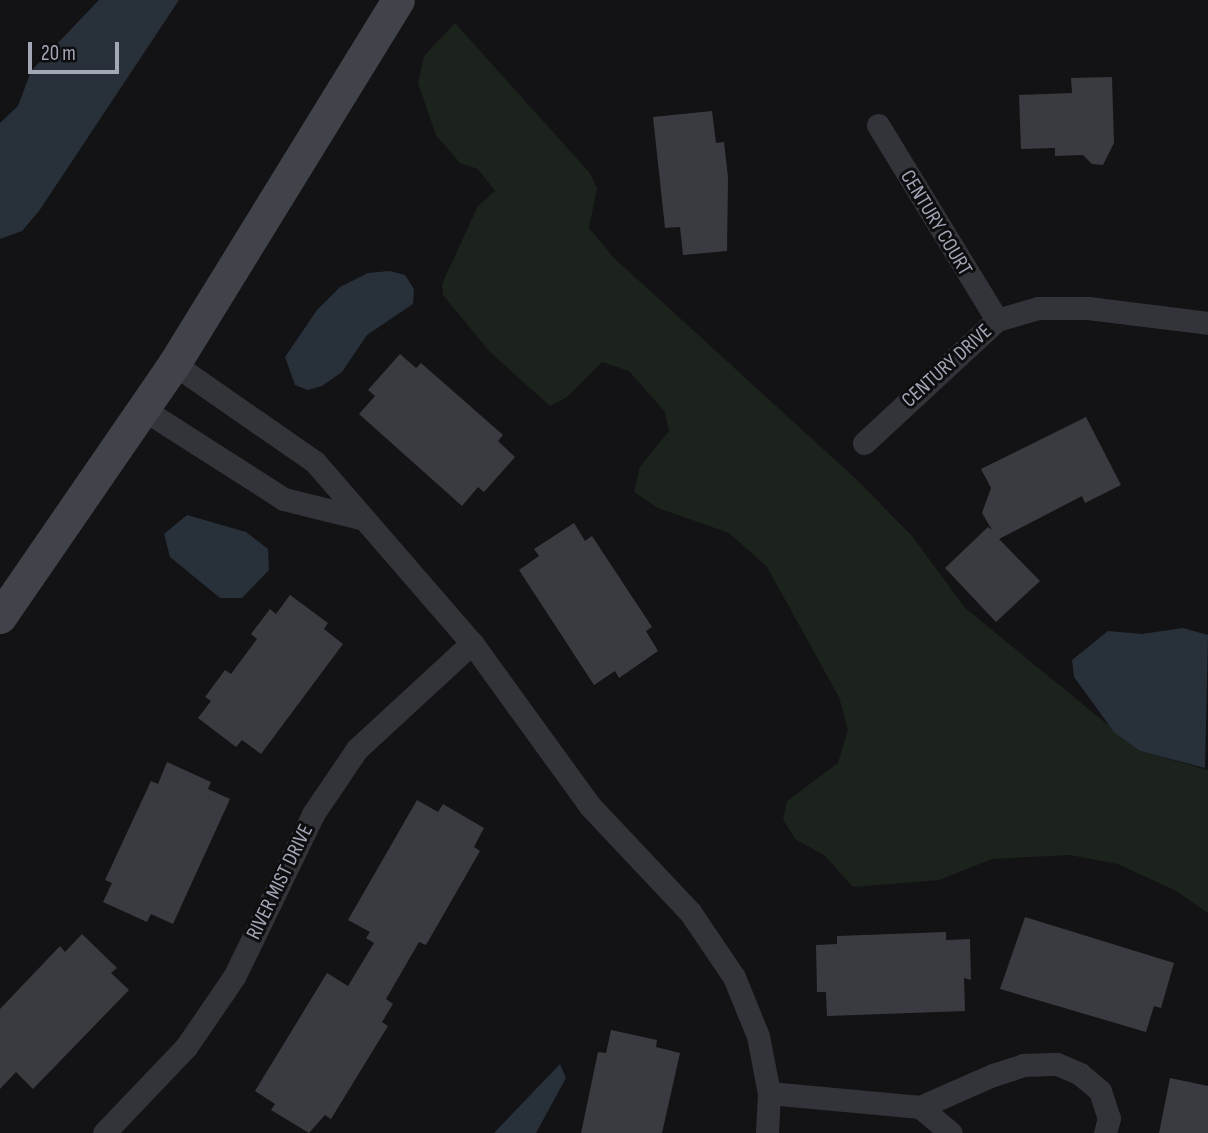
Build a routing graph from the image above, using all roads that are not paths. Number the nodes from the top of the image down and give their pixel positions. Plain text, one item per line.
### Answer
1 (398, 0) edge
2 (878, 125) dead end
3 (997, 320) junction
4 (1208, 323) edge
5 (174, 364) junction
6 (143, 409) junction
7 (864, 443) dead end
8 (360, 518) junction
9 (0, 617) edge
10 (472, 643) junction
11 (769, 1093) junction
12 (920, 1107) junction
13 (104, 1133) edge
14 (767, 1133) edge
15 (951, 1133) edge
16 (1105, 1133) edge

1 - 5 main road
2 - 3 street, CENTURY COURT
3 - 4 street, CENTURY DRIVE
3 - 7 street, CENTURY DRIVE
5 - 6 main road
5 - 8 street
6 - 8 street
6 - 9 main road
8 - 10 street
10 - 11 street
10 - 13 street, RIVER MIST DRIVE
11 - 12 street
11 - 14 street
12 - 15 street
12 - 16 street

